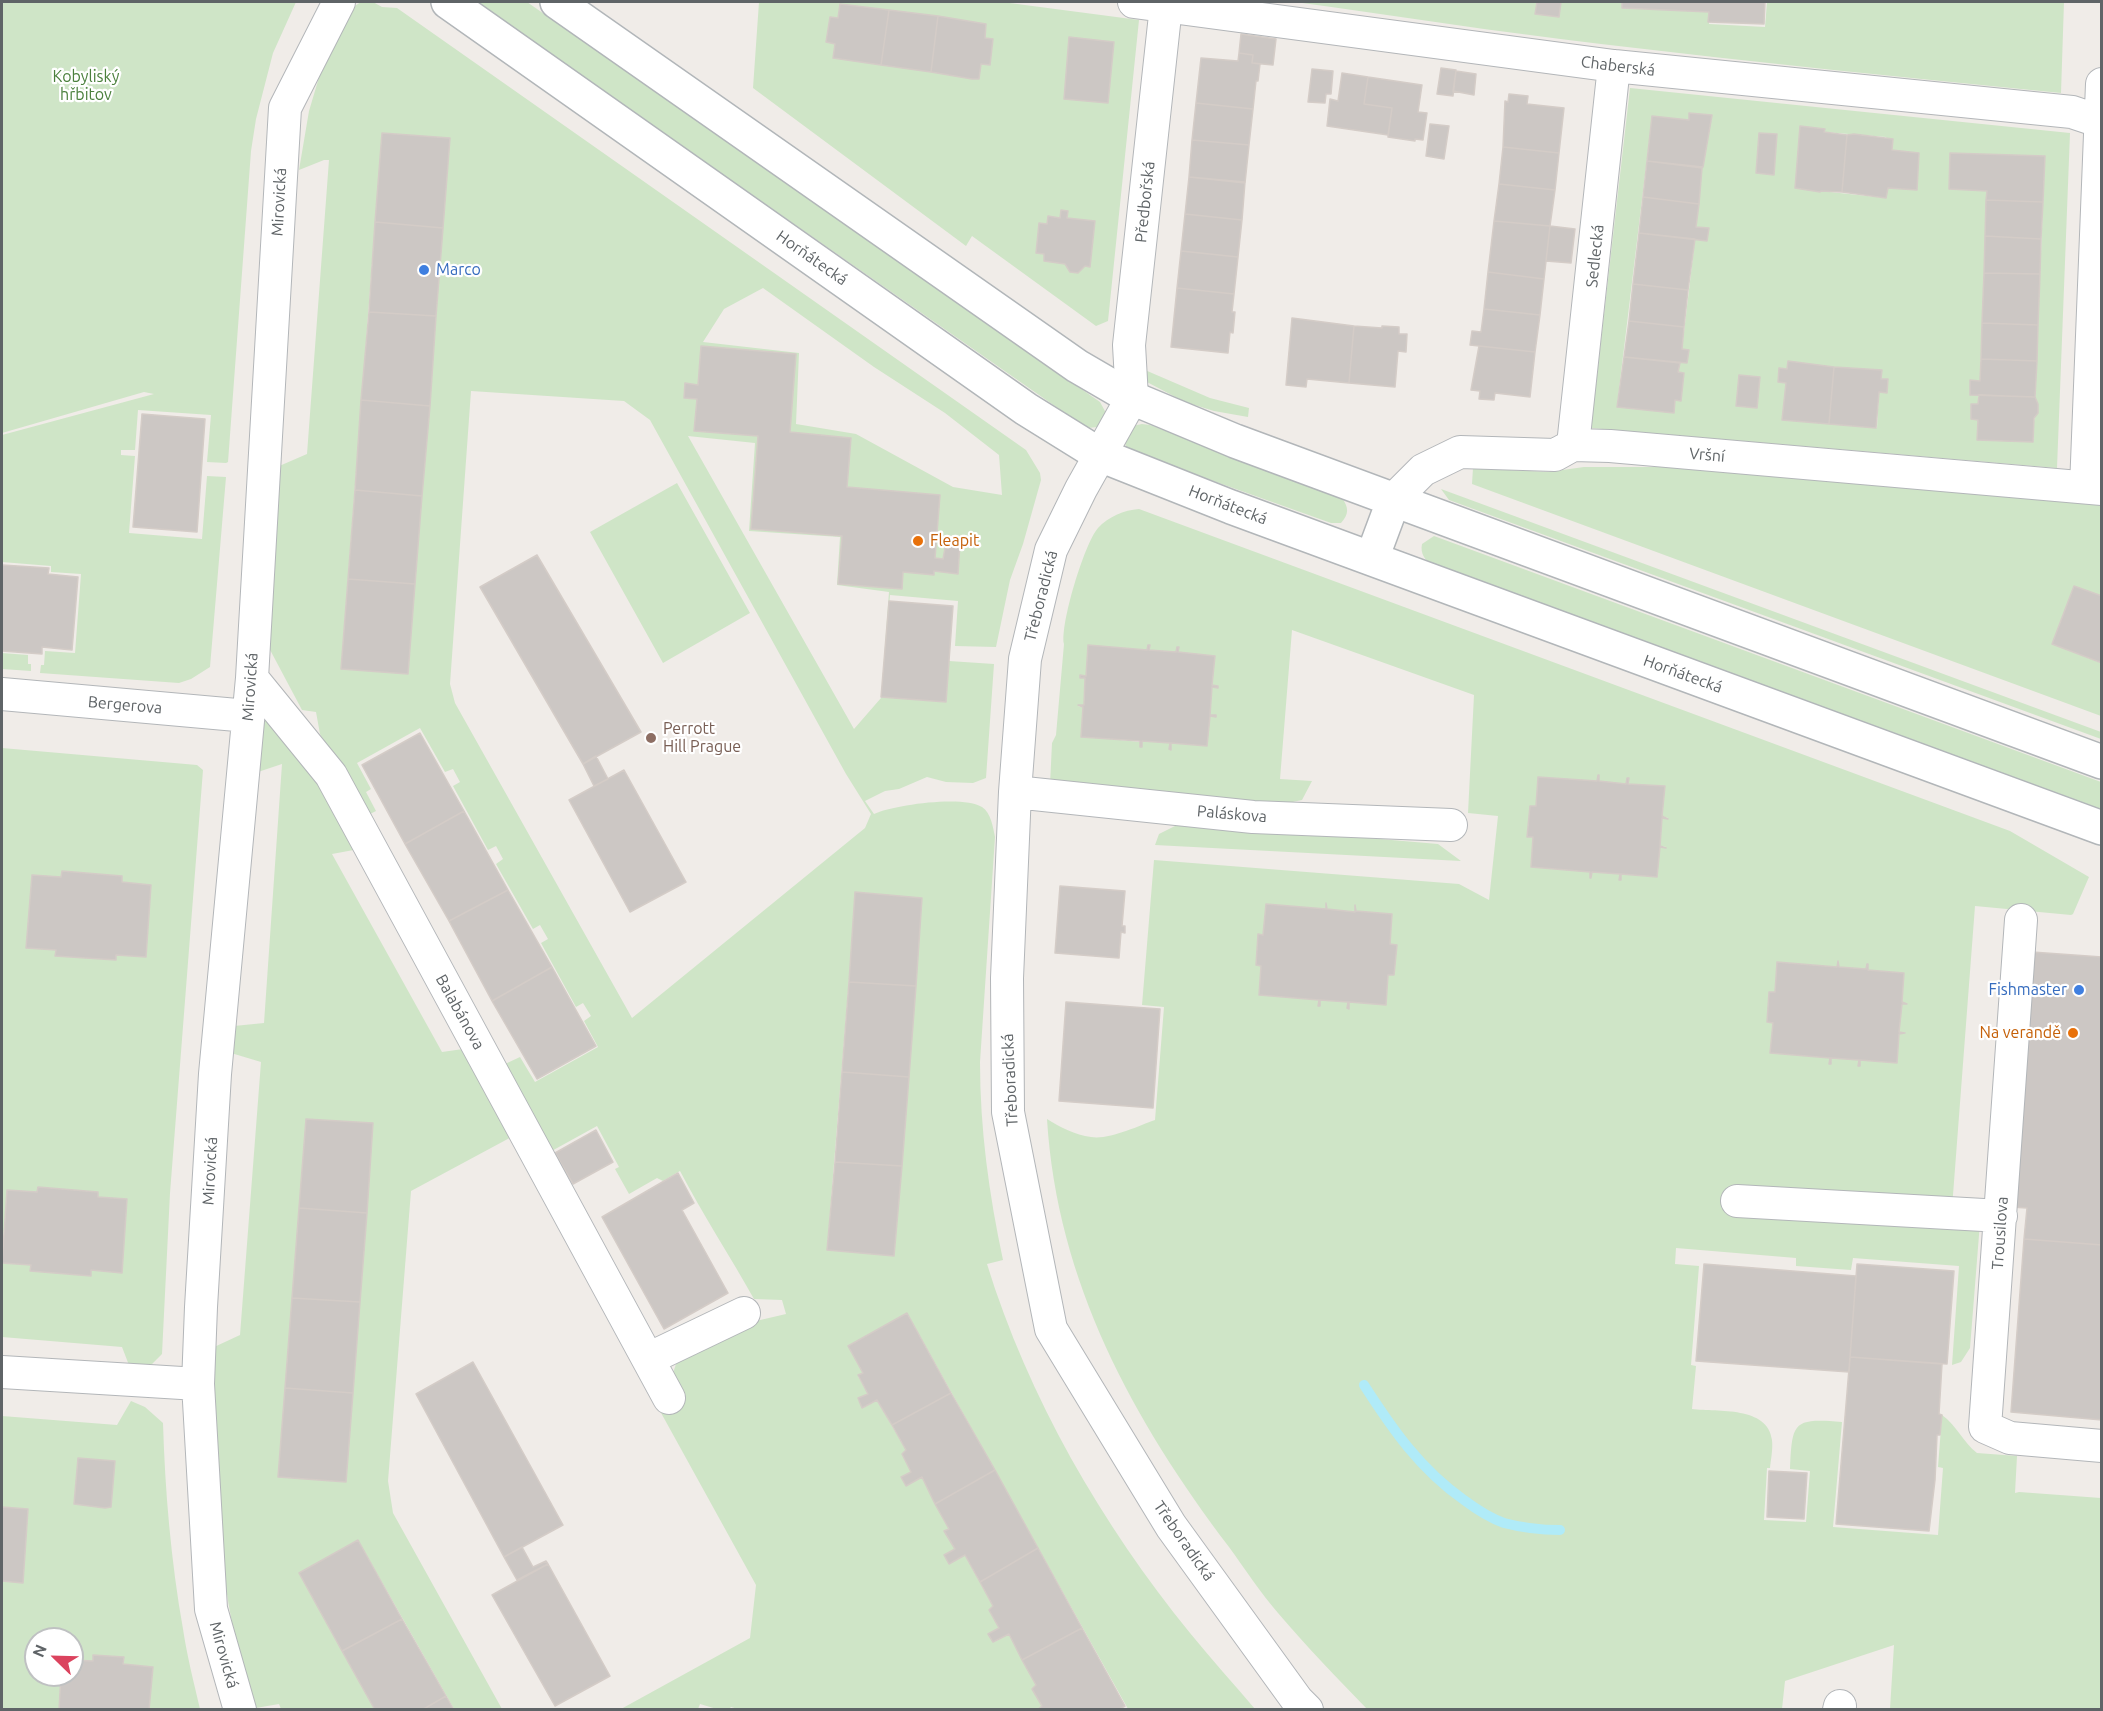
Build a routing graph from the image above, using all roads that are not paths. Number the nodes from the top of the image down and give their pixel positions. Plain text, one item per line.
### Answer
1 (339, 2) edge
2 (448, 2) edge
3 (557, 2) edge
4 (1134, 2) edge
5 (1166, 6) junction
6 (1614, 66) junction
7 (2102, 84) edge
8 (2101, 121) edge
9 (1132, 398) junction
10 (1574, 445) junction
11 (1100, 455) junction
12 (2094, 488) edge
13 (1394, 499) junction
14 (1372, 558) junction
15 (252, 678) junction
16 (2, 694) edge
17 (248, 716) junction
18 (2102, 762) edge
19 (1015, 792) junction
20 (1451, 825) dead end
21 (2102, 828) edge
22 (2021, 920) dead end
23 (1737, 1202) dead end
24 (2001, 1216) junction
25 (744, 1313) dead end
26 (648, 1359) junction
27 (2, 1372) edge
28 (198, 1384) junction
29 (669, 1398) dead end
30 (2102, 1446) edge
31 (240, 1710) edge
32 (1307, 1710) edge

1 - 15 street, Mirovická
2 - 11 main road, Horňátecká
3 - 9 main road
4 - 5 street, Chaberská
5 - 6 street, Chaberská
5 - 9 street, Předbořská
6 - 8 street, Chaberská
6 - 10 street, Sedlecká
7 - 8 street
8 - 12 street
9 - 11 street, Třeboradická
9 - 13 main road
10 - 12 street, Vršní
10 - 13 street, Vršní
11 - 14 main road, Horňátecká
11 - 19 street, Třeboradická
13 - 14 main road, Vršní
13 - 18 main road
14 - 21 main road, Horňátecká
15 - 17 street, Mirovická
15 - 26 street, Balabánova
16 - 17 street, Bergerova
17 - 28 street, Mirovická
19 - 20 street, Paláskova
19 - 32 street, Třeboradická
22 - 24 street, Trousilova
23 - 24 street
24 - 30 street, Trousilova
25 - 26 street
26 - 29 street, Balabánova
27 - 28 street
28 - 31 street, Mirovická

